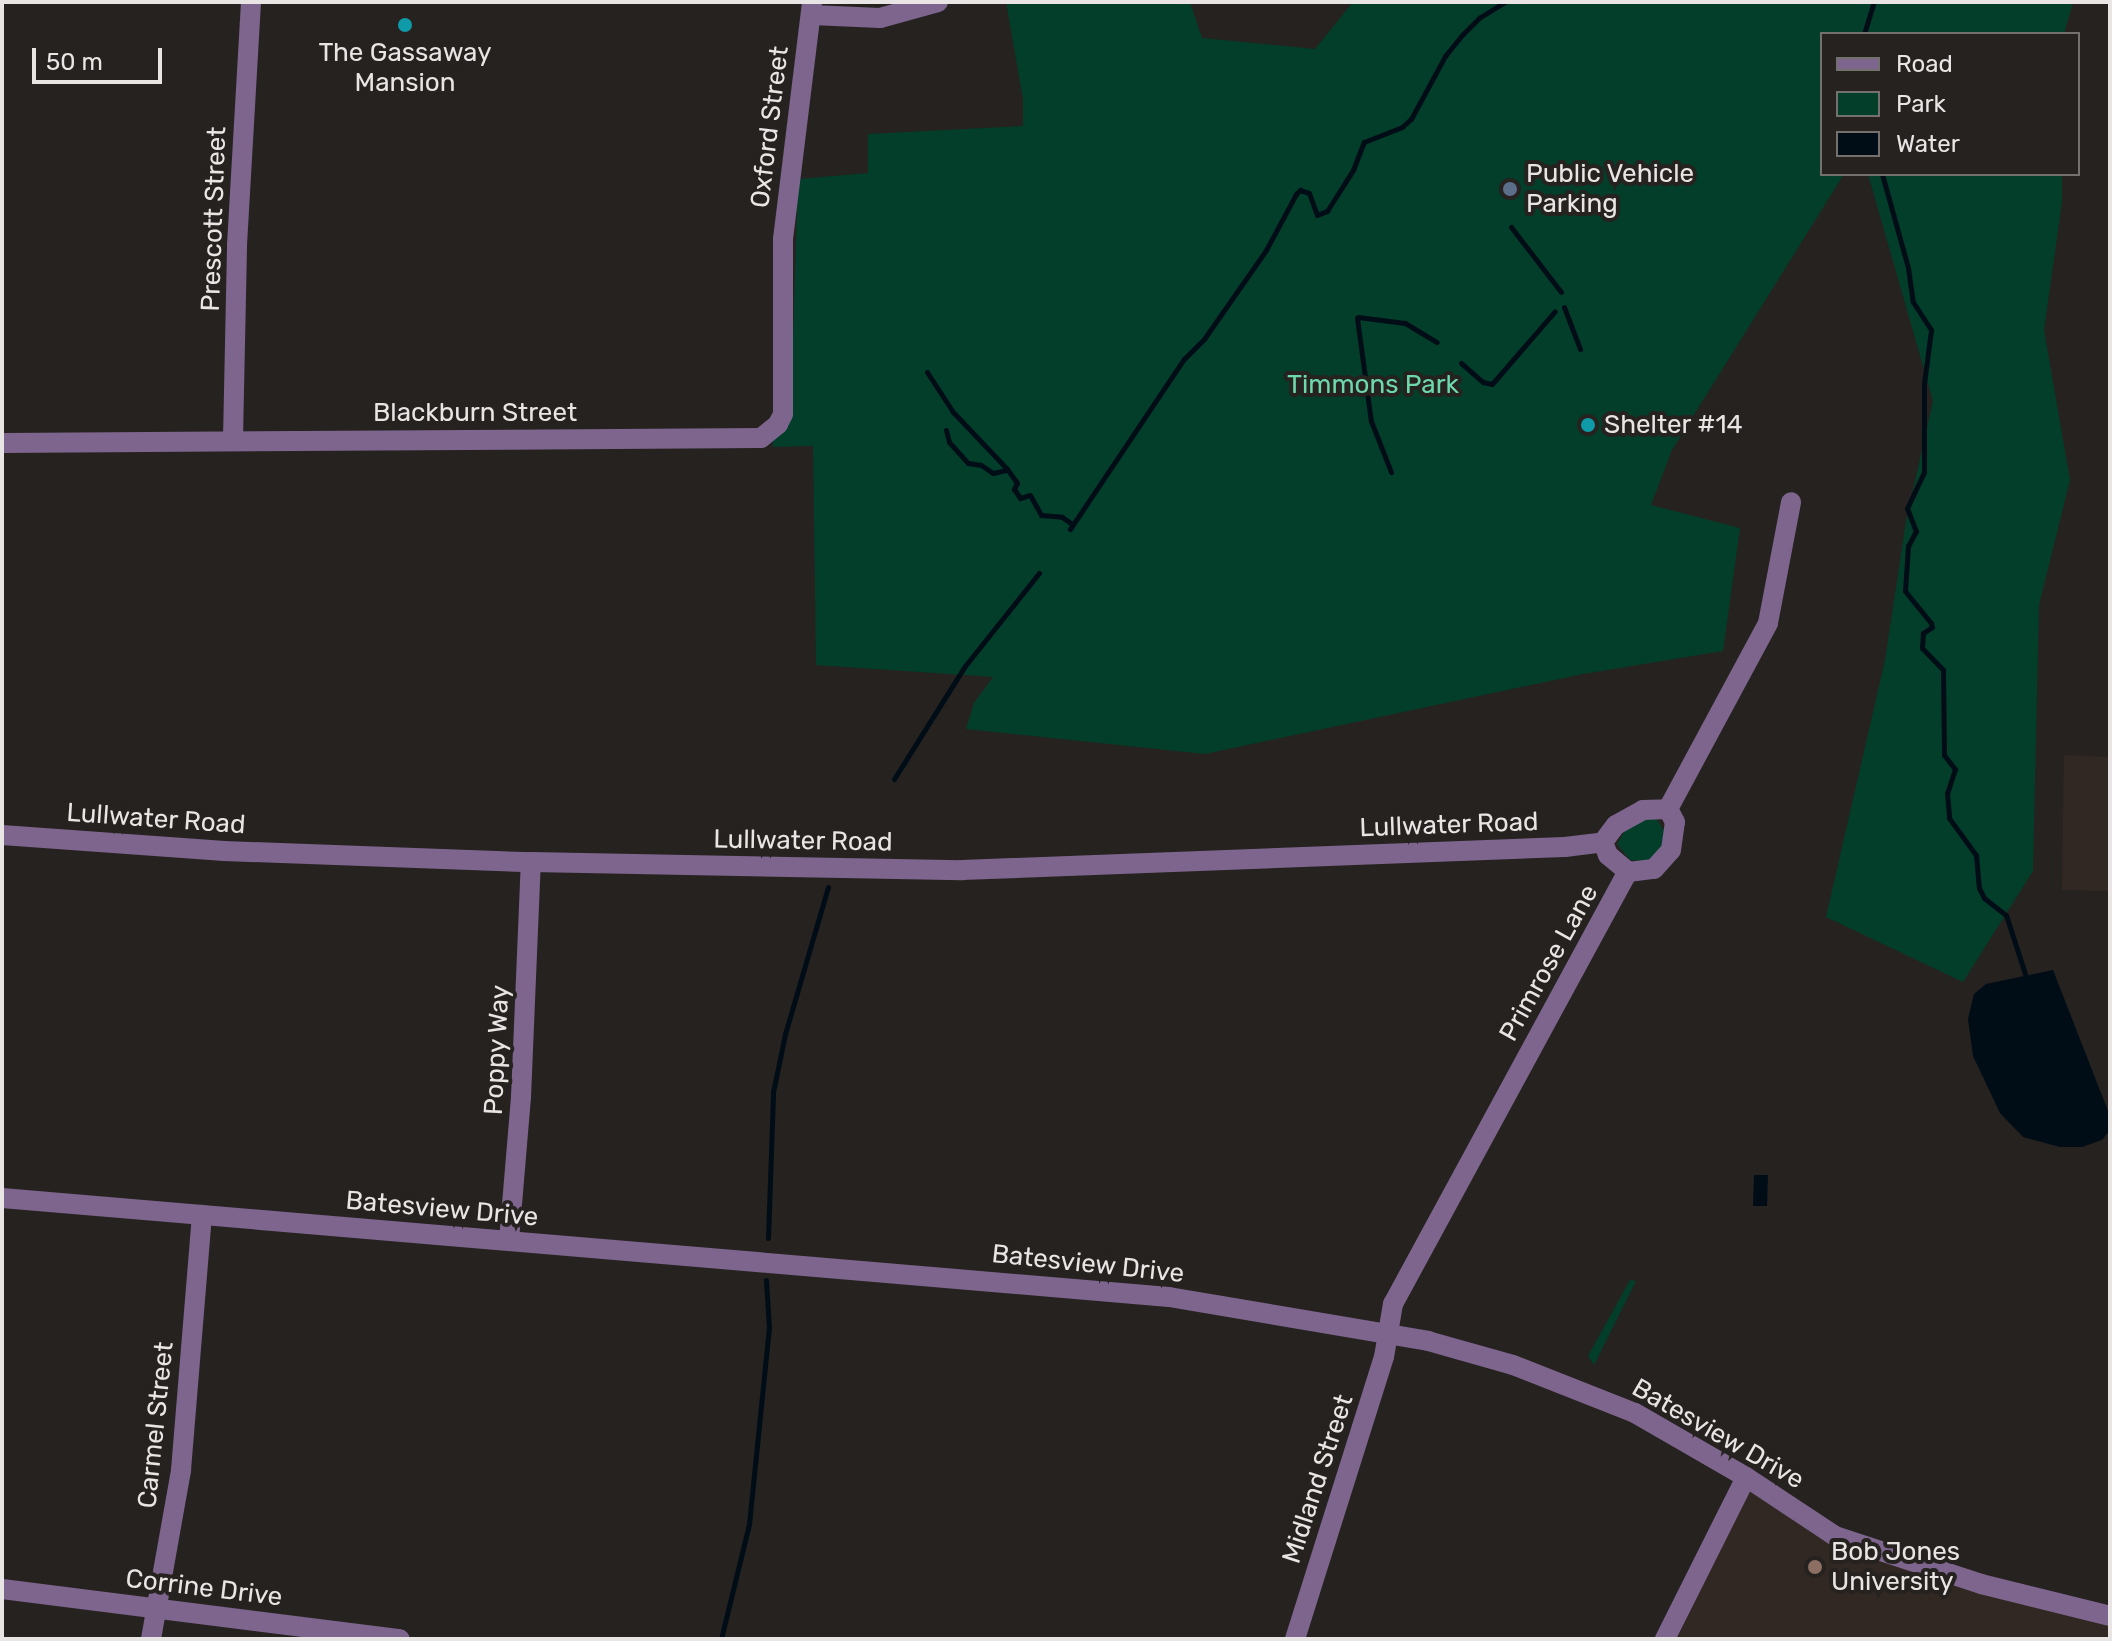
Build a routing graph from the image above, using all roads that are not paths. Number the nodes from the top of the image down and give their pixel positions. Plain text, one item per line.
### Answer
1 (251, 2) edge
2 (938, 2) edge
3 (812, 8) edge
4 (783, 260) joint
5 (233, 439) junction
6 (2, 443) edge
7 (1791, 502) dead end
8 (1668, 809) junction
9 (2, 835) edge
10 (1603, 842) junction
11 (531, 862) junction
12 (1628, 872) junction
13 (2, 1198) edge
14 (202, 1215) junction
15 (509, 1240) junction
16 (1385, 1333) junction
17 (1746, 1477) junction
18 (2, 1589) edge
19 (154, 1608) junction
20 (2110, 1616) edge
21 (151, 1639) edge
22 (400, 1639) edge
23 (1295, 1639) edge
24 (1665, 1639) edge

1 - 5 street, Prescott Street
2 - 3 street
3 - 4 street, Oxford Street
4 - 5 street, Blackburn Street
5 - 6 street, Blackburn Street
7 - 8 street
8 - 10 street
8 - 12 street, Primrose Lane
9 - 11 street, Lullwater Road
10 - 11 street, Lullwater Road
10 - 12 street
11 - 15 street, Poppy Way
12 - 16 street, Primrose Lane
13 - 14 street, Batesview Drive
14 - 15 street, Batesview Drive
14 - 19 street, Carmel Street
15 - 16 street, Batesview Drive
16 - 17 street, Batesview Drive
16 - 23 street, Midland Street
17 - 20 street, Batesview Drive
17 - 24 street
18 - 19 street, Corrine Drive
19 - 21 street, Carmel Street
19 - 22 street, Corrine Drive

